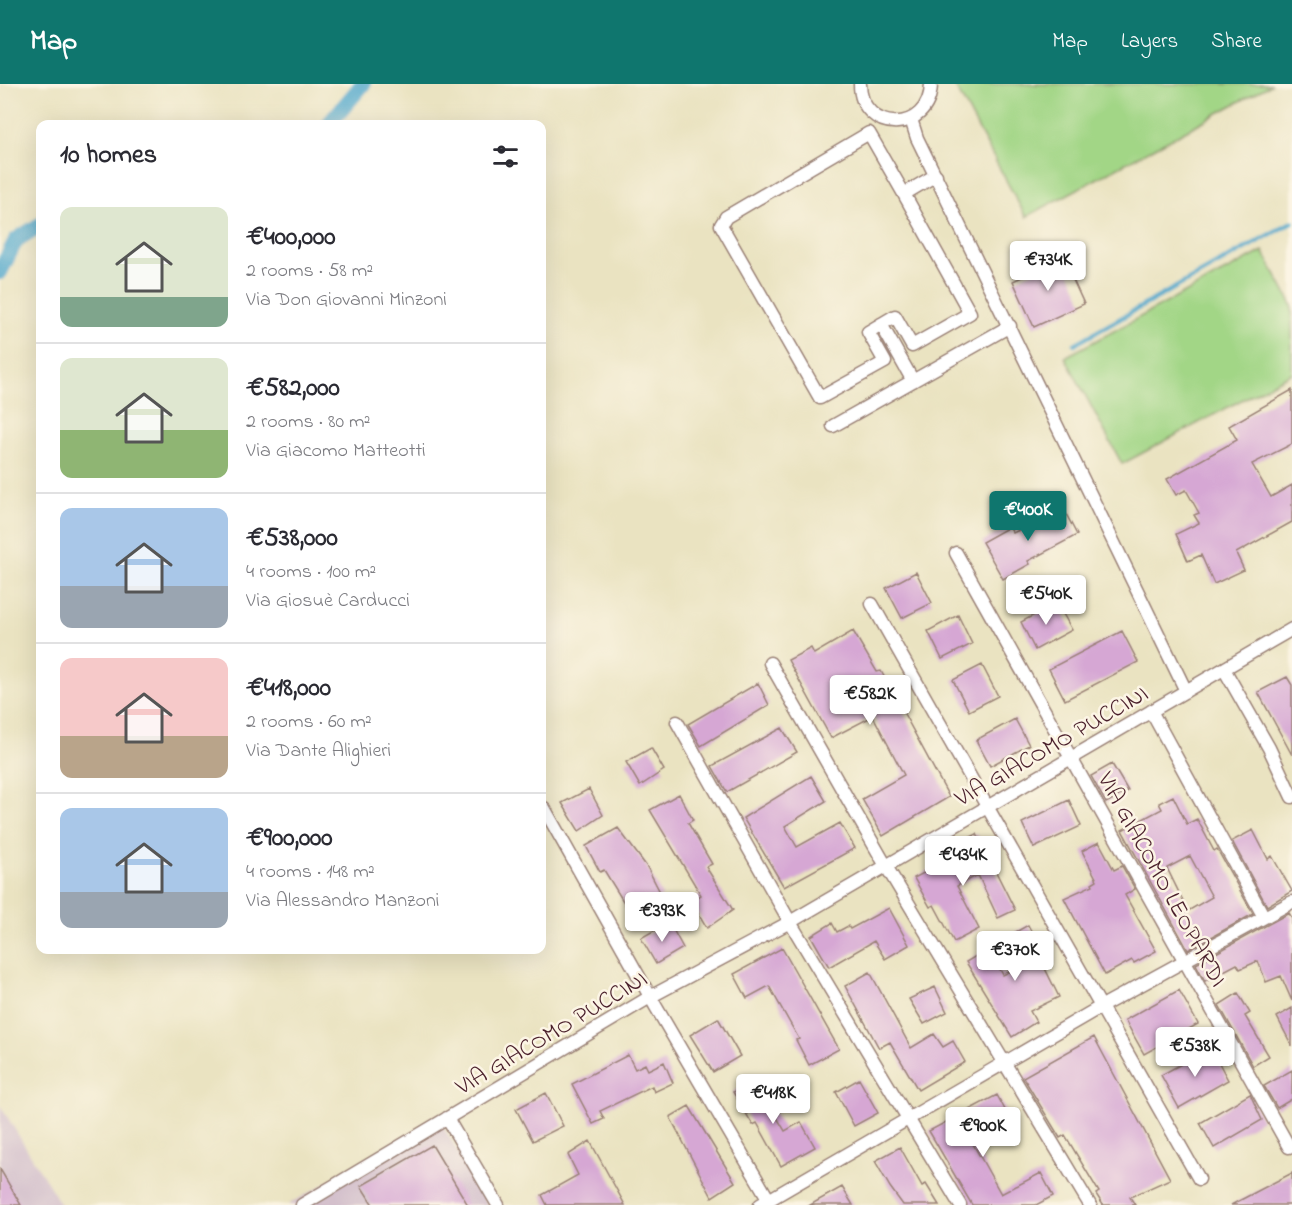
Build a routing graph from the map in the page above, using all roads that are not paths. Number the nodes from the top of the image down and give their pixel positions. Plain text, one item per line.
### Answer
1 (860, 84) edge
2 (931, 84) edge
3 (911, 119) junction
4 (936, 175) junction
5 (904, 194) junction
6 (881, 324) junction
7 (1010, 326) junction
8 (913, 381) junction
9 (833, 426) dead end
10 (956, 553) dead end
11 (872, 603) dead end
12 (1292, 629) edge
13 (770, 663) dead end
14 (1224, 669) junction
15 (1186, 691) junction
16 (1151, 711) junction
17 (677, 722) dead end
18 (1071, 758) junction
19 (1292, 797) edge
20 (988, 806) junction
21 (546, 812) edge
22 (886, 866) junction
23 (1292, 902) edge
24 (1264, 917) junction
25 (790, 922) junction
26 (1184, 960) junction
27 (650, 997) junction
28 (1102, 1006) junction
29 (1005, 1061) junction
30 (909, 1117) junction
31 (447, 1118) junction
32 (1289, 1147) dead end
33 (1199, 1179) dead end
34 (765, 1203) edge
35 (302, 1205) edge
36 (498, 1205) edge
37 (960, 1205) edge
38 (1090, 1205) edge

1 - 3 street
2 - 3 street
3 - 4 street
4 - 5 street
4 - 7 street
5 - 6 street
5 - 6 street
6 - 8 street
7 - 8 street
7 - 15 street
8 - 9 street
10 - 18 street, VIA GIACOMO LEOPARDI
11 - 20 street
12 - 14 street, VIA GIACOMO PUCCINI
13 - 22 street
14 - 15 street, VIA GIACOMO PUCCINI
14 - 19 street
15 - 16 street, VIA GIACOMO PUCCINI
16 - 18 street, VIA GIACOMO PUCCINI
16 - 24 street
17 - 25 street
18 - 20 street, VIA GIACOMO PUCCINI
18 - 26 street, VIA GIACOMO LEOPARDI
20 - 22 street, VIA GIACOMO PUCCINI
20 - 28 street
21 - 27 street
22 - 25 street, VIA GIACOMO PUCCINI
22 - 29 street
23 - 24 street
24 - 26 street
25 - 27 street, VIA GIACOMO PUCCINI
25 - 30 street
26 - 28 street
26 - 32 street, VIA GIACOMO LEOPARDI
27 - 31 street, VIA GIACOMO PUCCINI
27 - 34 street
28 - 29 street
28 - 33 street
29 - 30 street
29 - 38 street
30 - 34 street
30 - 37 street
31 - 35 street, VIA GIACOMO PUCCINI
31 - 36 street

